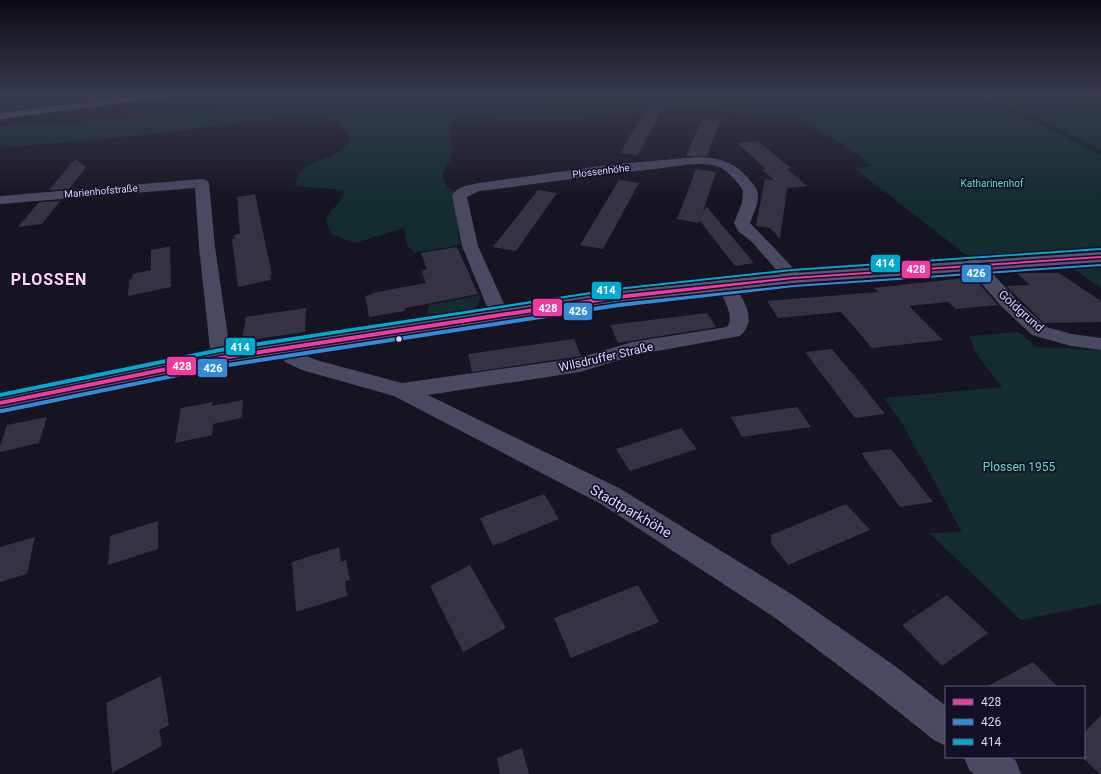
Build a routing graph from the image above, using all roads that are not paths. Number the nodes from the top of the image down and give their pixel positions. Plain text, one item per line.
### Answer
1 (0, 200) edge
2 (1101, 256) edge
3 (974, 264) junction
4 (793, 278) junction
5 (725, 284) junction
6 (499, 315) junction
7 (1101, 344) edge
8 (293, 347) junction
9 (221, 358) junction
10 (402, 391) junction
11 (0, 403) edge
12 (945, 727) edge
13 (983, 758) edge
14 (1003, 774) edge

1 - 9 street, Marienhofstraße
2 - 3 main road
3 - 4 main road
3 - 7 street, Goldgrund
4 - 5 main road
4 - 6 street, Plossenhöhe
5 - 6 main road
5 - 10 street, Wilsdruffer Straße
6 - 8 main road
8 - 9 main road
8 - 10 street, Stadtparkhöhe
9 - 11 main road
10 - 12 street, Stadtparkhöhe
13 - 14 street

